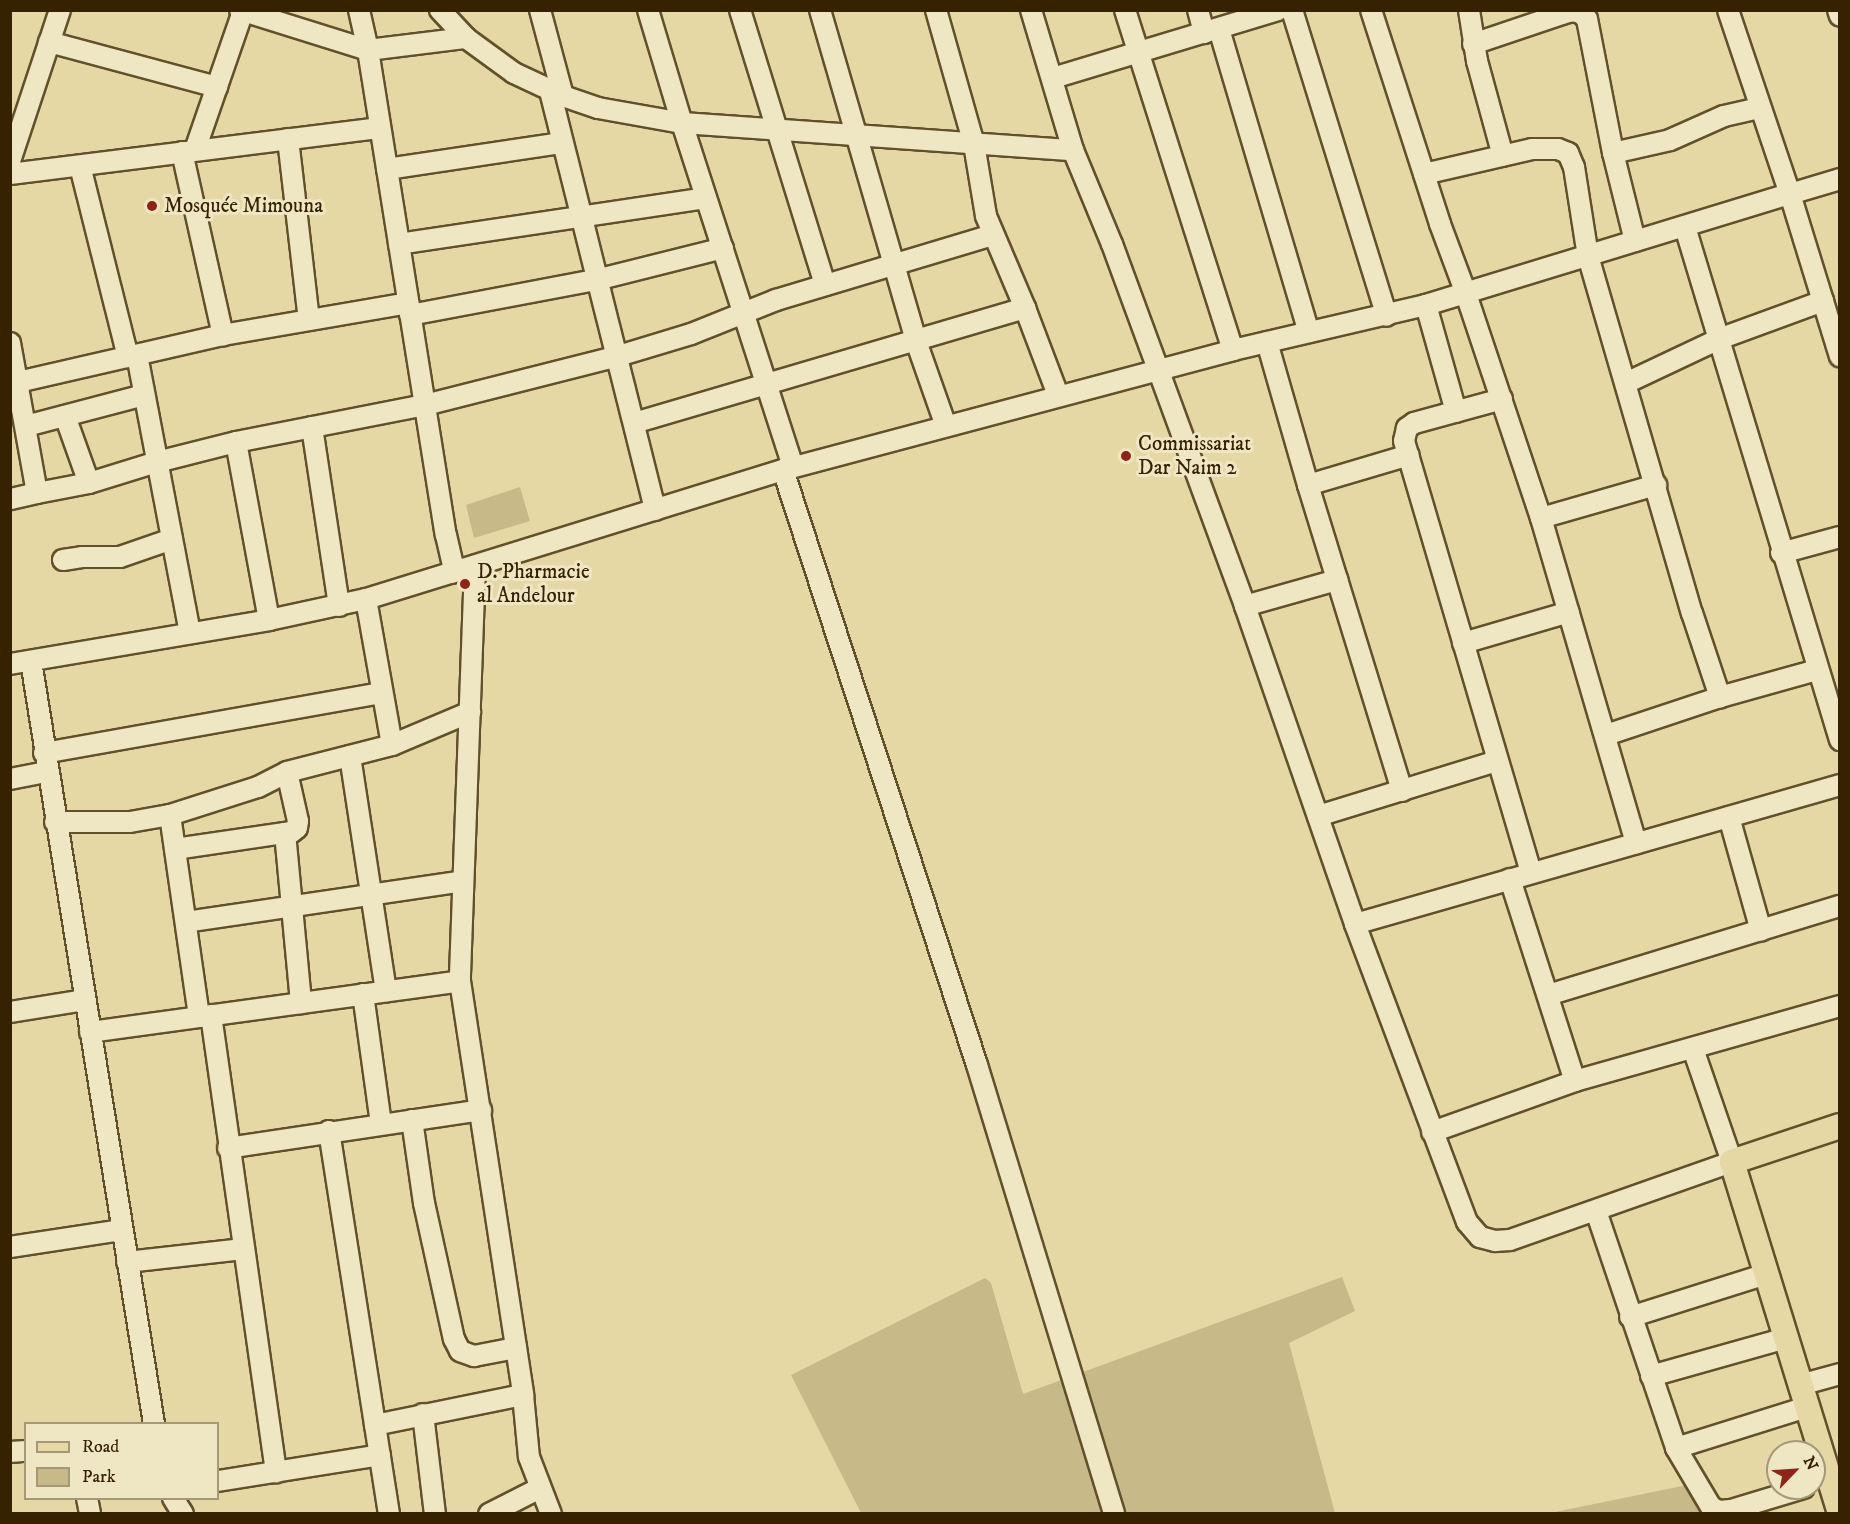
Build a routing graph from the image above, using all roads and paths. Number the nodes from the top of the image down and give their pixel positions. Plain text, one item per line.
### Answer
1 (60, 10) edge
2 (359, 10) edge
3 (440, 10) edge
4 (540, 10) edge
5 (648, 10) edge
6 (740, 10) edge
7 (820, 10) edge
8 (936, 10) edge
9 (1031, 10) edge
10 (1125, 10) edge
11 (1198, 10) edge
12 (1278, 10) edge
13 (1292, 10) edge
14 (1371, 10) edge
15 (1469, 10) edge
16 (1728, 10) edge
17 (1838, 10) edge
18 (242, 11) edge
19 (1839, 16) edge
20 (1212, 31) junction
21 (466, 38) junction
22 (49, 42) junction
23 (1473, 44) junction
24 (368, 50) junction
25 (1138, 53) junction
26 (1053, 78) junction
27 (217, 87) junction
28 (556, 94) junction
29 (1760, 108) junction
30 (682, 123) junction
31 (380, 128) junction
32 (776, 128) junction
33 (857, 134) junction
34 (288, 139) junction
35 (562, 143) junction
36 (974, 144) junction
37 (1073, 150) junction
38 (189, 151) junction
39 (1613, 153) junction
40 (1503, 156) junction
41 (10, 161) edge
42 (80, 166) junction
43 (387, 169) junction
44 (10, 174) edge
45 (1424, 174) junction
46 (1839, 179) edge
47 (1790, 194) junction
48 (706, 198) junction
49 (580, 217) junction
50 (1685, 227) junction
51 (992, 235) junction
52 (1635, 242) junction
53 (399, 244) junction
54 (723, 248) junction
55 (1588, 255) junction
56 (895, 264) junction
57 (596, 280) junction
58 (825, 285) junction
59 (1466, 291) junction
60 (1823, 301) junction
61 (1426, 305) junction
62 (1025, 308) junction
63 (409, 309) junction
64 (745, 313) junction
65 (1387, 316) junction
66 (309, 320) junction
67 (1309, 332) junction
68 (223, 336) junction
69 (1719, 339) junction
70 (916, 341) junction
71 (1267, 342) junction
72 (10, 343) edge
73 (1233, 350) junction
74 (132, 356) junction
75 (615, 357) junction
76 (1839, 357) edge
77 (1159, 371) junction
78 (18, 382) junction
79 (1626, 383) junction
80 (768, 386) junction
81 (144, 395) junction
82 (1058, 395) junction
83 (1503, 399) junction
84 (425, 405) junction
85 (1456, 412) junction
86 (65, 416) junction
87 (634, 423) junction
88 (26, 426) junction
89 (946, 426) junction
90 (312, 427) junction
91 (236, 442) junction
92 (1408, 455) junction
93 (157, 462) junction
94 (788, 469) junction
95 (89, 483) junction
96 (1308, 485) junction
97 (1656, 485) junction
98 (37, 493) junction
99 (10, 499) edge
100 (656, 510) junction
101 (1541, 518) junction
102 (1839, 537) edge
103 (172, 539) junction
104 (1781, 553) junction
105 (63, 560) dead end
106 (475, 566) junction
107 (452, 573) junction
108 (1337, 580) junction
109 (366, 599) junction
110 (339, 606) junction
111 (1245, 606) junction
112 (1569, 612) junction
113 (269, 620) junction
114 (190, 633) junction
115 (1463, 643) junction
116 (31, 661) junction
117 (10, 664) edge
118 (1817, 670) junction
119 (382, 693) junction
120 (1720, 697) junction
121 (470, 712) junction
122 (1606, 735) junction
123 (1839, 740) edge
124 (392, 745) junction
125 (44, 753) junction
126 (350, 756) junction
127 (1497, 761) junction
128 (47, 772) junction
129 (287, 772) junction
130 (10, 779) edge
131 (1839, 785) edge
132 (1402, 790) junction
133 (170, 815) junction
134 (1318, 816) junction
135 (1730, 817) junction
136 (55, 822) junction
137 (285, 833) junction
138 (1636, 843) junction
139 (175, 849) junction
140 (1531, 873) junction
141 (1510, 879) junction
142 (462, 881) junction
143 (370, 895) junction
144 (292, 906) junction
145 (1839, 906) edge
146 (186, 922) junction
147 (1355, 924) junction
148 (1761, 930) junction
149 (460, 981) junction
150 (386, 991) junction
151 (363, 994) junction
152 (1548, 995) junction
153 (85, 1000) junction
154 (302, 1003) junction
155 (1839, 1006) edge
156 (10, 1012) edge
157 (205, 1016) junction
158 (90, 1032) junction
159 (1693, 1049) junction
160 (1575, 1082) junction
161 (481, 1110) junction
162 (412, 1120) junction
163 (381, 1124) junction
164 (1839, 1126) edge
165 (329, 1131) junction
166 (1432, 1132) junction
167 (228, 1148) junction
168 (1731, 1162) junction
169 (1596, 1211) junction
170 (121, 1230) junction
171 (10, 1248) edge
172 (243, 1249) junction
173 (127, 1262) junction
174 (1766, 1274) junction
175 (1630, 1317) junction
176 (1786, 1338) junction
177 (516, 1348) junction
178 (1839, 1374) edge
179 (1651, 1377) junction
180 (523, 1395) junction
181 (1803, 1396) junction
182 (423, 1414) junction
183 (154, 1422) edge
184 (375, 1425) junction
185 (1813, 1440) edge
186 (1676, 1448) junction
187 (380, 1455) junction
188 (276, 1472) junction
189 (219, 1480) edge
190 (540, 1488) junction
191 (1826, 1490) edge
192 (1766, 1498) edge
193 (174, 1500) edge
194 (1839, 1513) edge
195 (183, 1514) edge
196 (389, 1514) edge
197 (435, 1514) edge
198 (489, 1514) edge
199 (551, 1514) edge
200 (1114, 1514) edge

1 - 22 street
2 - 24 street
3 - 21 street
4 - 28 street
5 - 30 street
6 - 32 street
7 - 33 street
8 - 36 street
9 - 26 street
10 - 25 street
11 - 20 street
12 - 20 street
13 - 65 street
14 - 45 street
15 - 23 street
16 - 29 street
17 - 19 street
18 - 24 street
18 - 27 street
20 - 25 street
20 - 67 street
21 - 24 street
21 - 28 street
22 - 27 street
22 - 41 street
23 - 39 street
23 - 40 street
24 - 31 street
25 - 26 street
25 - 73 street
26 - 37 street
27 - 38 street
28 - 30 street
28 - 35 street
29 - 39 street
29 - 47 street
30 - 32 street
30 - 48 street
31 - 34 street
31 - 43 street
32 - 33 street
32 - 58 street
33 - 36 street
33 - 56 street
34 - 38 street
34 - 66 street
35 - 43 street
35 - 49 street
36 - 37 street
36 - 51 street
37 - 77 street
38 - 42 street
38 - 68 street
39 - 52 street
40 - 45 street
40 - 55 street
42 - 44 street
42 - 74 street
43 - 53 street
45 - 59 street
46 - 47 street
47 - 50 street
47 - 60 street
48 - 49 street
48 - 54 street
49 - 53 street
49 - 57 street
50 - 52 street
50 - 69 street
51 - 56 street
51 - 62 street
52 - 55 street
53 - 63 street
54 - 57 street
54 - 64 street
55 - 59 street
55 - 79 street
56 - 58 street
56 - 70 street
57 - 63 street
57 - 75 street
58 - 64 street
59 - 61 street
59 - 83 street
60 - 69 street
60 - 76 street
61 - 65 street
61 - 85 street
62 - 70 street
62 - 82 street
63 - 66 street
63 - 84 street
64 - 75 street
64 - 80 street
65 - 67 street
66 - 68 street
67 - 71 street
68 - 74 street
69 - 79 street
69 - 104 street
70 - 80 street
70 - 89 street
71 - 73 street
71 - 96 street
72 - 78 street
73 - 77 street
74 - 78 street
74 - 81 street
75 - 84 street
75 - 87 street
77 - 82 street
77 - 111 street
78 - 88 street
79 - 97 street
80 - 87 street
80 - 94 street
81 - 86 street
81 - 93 street
82 - 89 street
83 - 85 street
83 - 101 street
84 - 90 street
84 - 107 street
85 - 92 street
86 - 88 street
86 - 95 street
87 - 100 street
88 - 98 street
89 - 94 street
90 - 91 street
90 - 110 street
91 - 93 street
91 - 113 street
92 - 96 street
92 - 115 street
93 - 95 street
93 - 103 street
94 - 100 street
94 - 200 street
95 - 98 street
96 - 108 street
97 - 101 street
97 - 120 street
98 - 99 street
100 - 106 street
101 - 112 street
102 - 104 street
103 - 105 street
103 - 114 street
104 - 118 street
106 - 107 street
106 - 121 street
107 - 109 street
108 - 111 street
108 - 132 street
109 - 110 street
109 - 119 street
110 - 113 street
111 - 134 street
112 - 115 street
112 - 122 street
113 - 114 street
114 - 116 street
115 - 127 street
116 - 117 street
116 - 125 street
118 - 120 street
118 - 123 street
119 - 124 street
119 - 125 street
120 - 122 street
121 - 124 street
121 - 142 street
122 - 138 street
124 - 126 street
125 - 128 street
126 - 129 street
126 - 143 street
127 - 132 street
127 - 140 street
128 - 130 street
128 - 136 street
129 - 133 street
129 - 137 street
131 - 135 street
132 - 134 street
133 - 136 street
133 - 139 street
134 - 147 street
135 - 138 street
135 - 148 street
136 - 153 street
137 - 139 street
137 - 144 street
138 - 140 street
139 - 146 street
140 - 141 street
141 - 147 street
141 - 152 street
142 - 143 street
142 - 149 street
143 - 144 street
143 - 150 street
144 - 146 street
144 - 154 street
145 - 148 street
146 - 157 street
147 - 166 street
148 - 152 street
149 - 150 street
149 - 161 street
150 - 151 street
151 - 154 street
151 - 163 street
152 - 160 street
153 - 156 street
153 - 158 street
154 - 157 street
155 - 159 street
157 - 158 street
157 - 167 street
158 - 170 street
159 - 160 street
159 - 168 street
160 - 166 street
161 - 162 street
161 - 177 street
162 - 163 street
162 - 177 street
163 - 165 street
164 - 168 main road
165 - 167 street
165 - 184 street
166 - 169 street
167 - 172 street
168 - 169 street
168 - 174 main road
169 - 175 street
170 - 171 street
170 - 173 street
172 - 173 street
172 - 188 street
173 - 183 street
174 - 175 street
174 - 176 main road
175 - 179 street
176 - 179 street
176 - 181 main road
177 - 180 street
178 - 181 street
179 - 186 street
180 - 182 street
180 - 190 street
181 - 185 main road
181 - 186 street
182 - 184 street
182 - 197 street
184 - 187 street
186 - 192 street
187 - 188 street
187 - 196 street
188 - 189 street
190 - 198 street
190 - 199 street
191 - 194 main road
193 - 195 street

